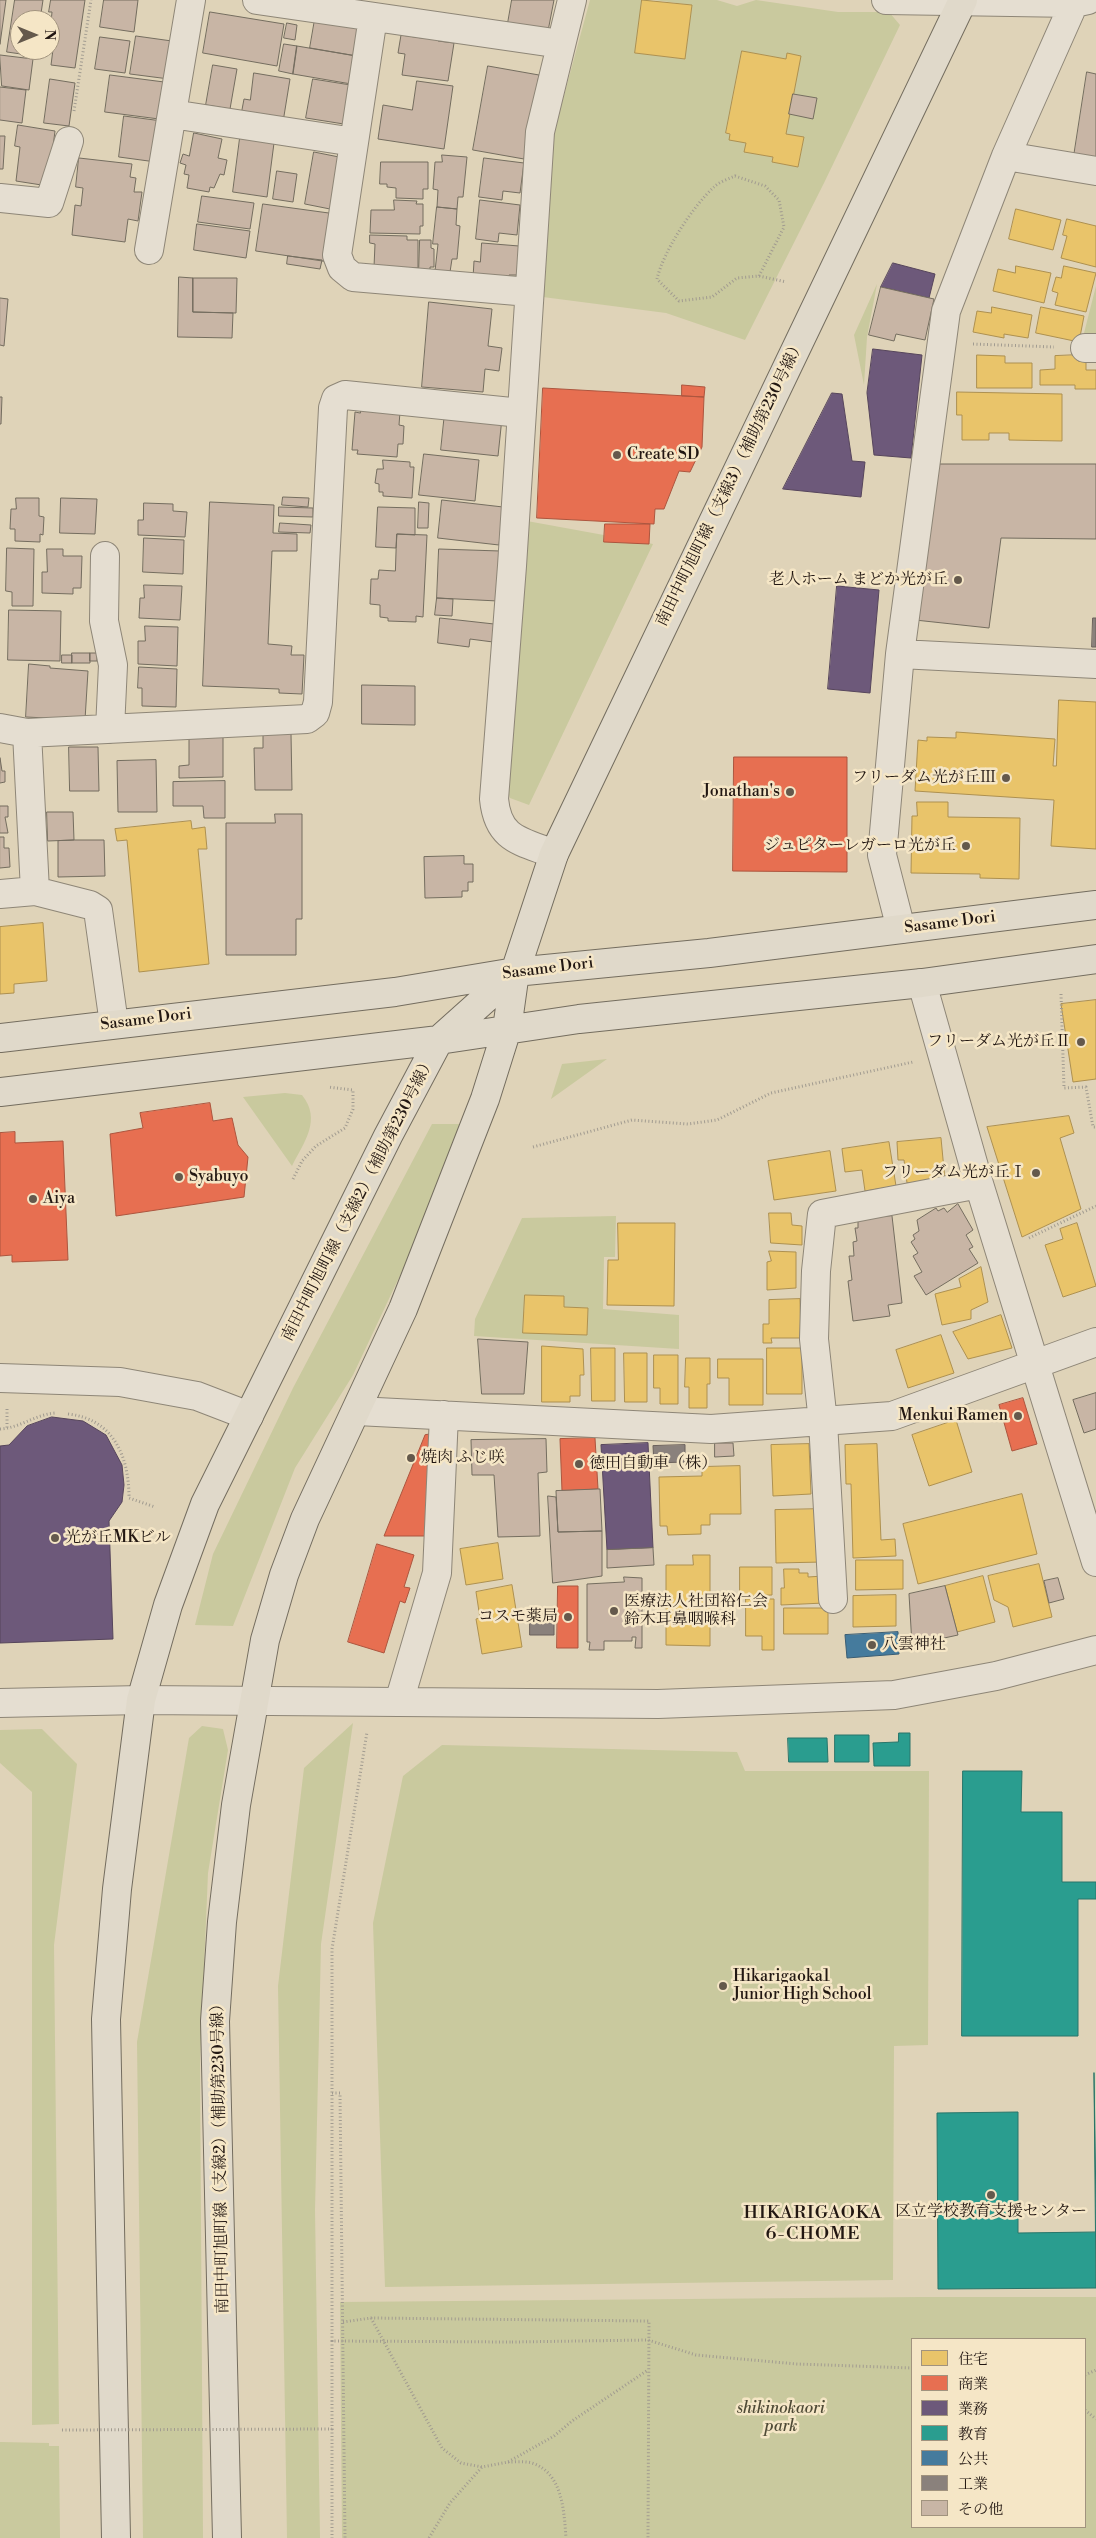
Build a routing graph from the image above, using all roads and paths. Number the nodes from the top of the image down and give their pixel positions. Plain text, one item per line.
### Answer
1 (91, 0) edge
2 (191, 0) edge
3 (257, 0) edge
4 (572, 0) edge
5 (886, 0) edge
6 (962, 1) edge
7 (1081, 2) edge
8 (373, 17) junction
9 (561, 44) junction
10 (172, 114) junction
11 (69, 141) joint
12 (354, 142) junction
13 (1006, 156) junction
14 (1096, 171) edge
15 (0, 198) edge
16 (149, 250) dead end
17 (759, 276) junction
18 (786, 282) dead end
19 (529, 292) junction
20 (942, 342) junction
21 (1090, 348) edge
22 (521, 413) junction
23 (105, 556) dead end
24 (900, 654) junction
25 (1096, 664) edge
26 (0, 728) edge
27 (110, 728) junction
28 (27, 733) junction
29 (554, 854) junction
30 (35, 891) junction
31 (0, 894) edge
32 (1096, 905) edge
33 (900, 929) junction
34 (1096, 959) edge
35 (515, 972) junction
36 (922, 983) junction
37 (1060, 991) dead end
38 (114, 1024) junction
39 (507, 1029) junction
40 (0, 1038) edge
41 (439, 1040) junction
42 (943, 1056) junction
43 (321, 1086) dead end
44 (0, 1092) edge
45 (1096, 1127) edge
46 (533, 1147) dead end
47 (293, 1179) dead end
48 (979, 1184) junction
49 (1096, 1206) edge
50 (1000, 1251) junction
51 (1096, 1342) edge
52 (1037, 1365) junction
53 (0, 1378) edge
54 (357, 1410) junction
55 (444, 1415) junction
56 (249, 1416) junction
57 (823, 1422) junction
58 (0, 1429) edge
59 (156, 1506) dead end
60 (1096, 1562) edge
61 (833, 1599) dead end
62 (1096, 1650) edge
63 (141, 1700) junction
64 (256, 1701) junction
65 (399, 1702) junction
66 (0, 1703) edge
67 (368, 1722) dead end
68 (332, 2092) junction
69 (371, 2318) junction
70 (343, 2322) junction
71 (648, 2340) junction
72 (332, 2341) junction
73 (911, 2368) edge
74 (648, 2370) junction
75 (1086, 2411) edge
76 (1096, 2419) edge
77 (332, 2429) junction
78 (62, 2430) dead end
79 (508, 2462) junction
80 (482, 2467) junction
81 (116, 2538) edge
82 (227, 2538) edge
83 (332, 2538) edge
84 (345, 2538) edge
85 (428, 2538) edge
86 (566, 2538) edge
87 (648, 2538) edge

1 - 11 path
2 - 10 street
3 - 8 street
4 - 9 street
5 - 6 street
6 - 7 street
6 - 29 main road, 南田中町旭町線（支線3）（補助第230号線）
7 - 13 street
8 - 9 street
8 - 12 street
9 - 19 street
10 - 12 street
10 - 16 street
11 - 15 street
12 - 19 street
13 - 14 street
13 - 20 street
17 - 17 path
17 - 18 path
19 - 22 street
20 - 21 path
20 - 24 street
22 - 27 street
22 - 29 street
23 - 27 street
24 - 25 street
24 - 33 street
26 - 28 street
27 - 28 street
28 - 30 street
29 - 35 main road, 南田中町旭町線（支線3）（補助第230号線）
30 - 31 street
30 - 38 street
32 - 33 main road, Sasame Dori
33 - 35 main road, Sasame Dori
34 - 36 main road
35 - 38 main road, Sasame Dori
35 - 39 main road, 南田中町旭町線（支線2）（補助第230号線）
35 - 41 main road, 南田中町旭町線（支線2）（補助第230号線）
36 - 39 main road
36 - 42 street
37 - 45 path
38 - 40 main road, Sasame Dori
39 - 41 main road
39 - 54 main road, 南田中町旭町線（支線2）（補助第230号線）
41 - 44 main road
41 - 56 main road, 南田中町旭町線（支線2）（補助第230号線）
42 - 46 path
42 - 48 street
43 - 47 path
48 - 50 street
48 - 57 street
49 - 50 path
50 - 52 street
51 - 52 street
52 - 57 street
52 - 60 street
53 - 56 street
54 - 55 street
54 - 64 main road, 南田中町旭町線（支線2）（補助第230号線）
55 - 57 street
55 - 65 street
56 - 63 main road, 南田中町旭町線（支線2）（補助第230号線）
57 - 61 street
58 - 59 path
62 - 65 street
63 - 64 street
63 - 66 street
63 - 81 main road, 南田中町旭町線（支線2）（補助第230号線）
64 - 65 street
64 - 82 main road, 南田中町旭町線（支線2）（補助第230号線）
67 - 68 path
68 - 70 path
68 - 72 path
69 - 70 path
69 - 71 path
69 - 80 path
70 - 84 path
71 - 72 path, bridge
71 - 73 path
71 - 74 path
72 - 77 path, bridge
74 - 79 path
74 - 87 path
75 - 76 path
77 - 78 path, bridge
77 - 83 path
79 - 80 path
79 - 86 path
80 - 85 path

